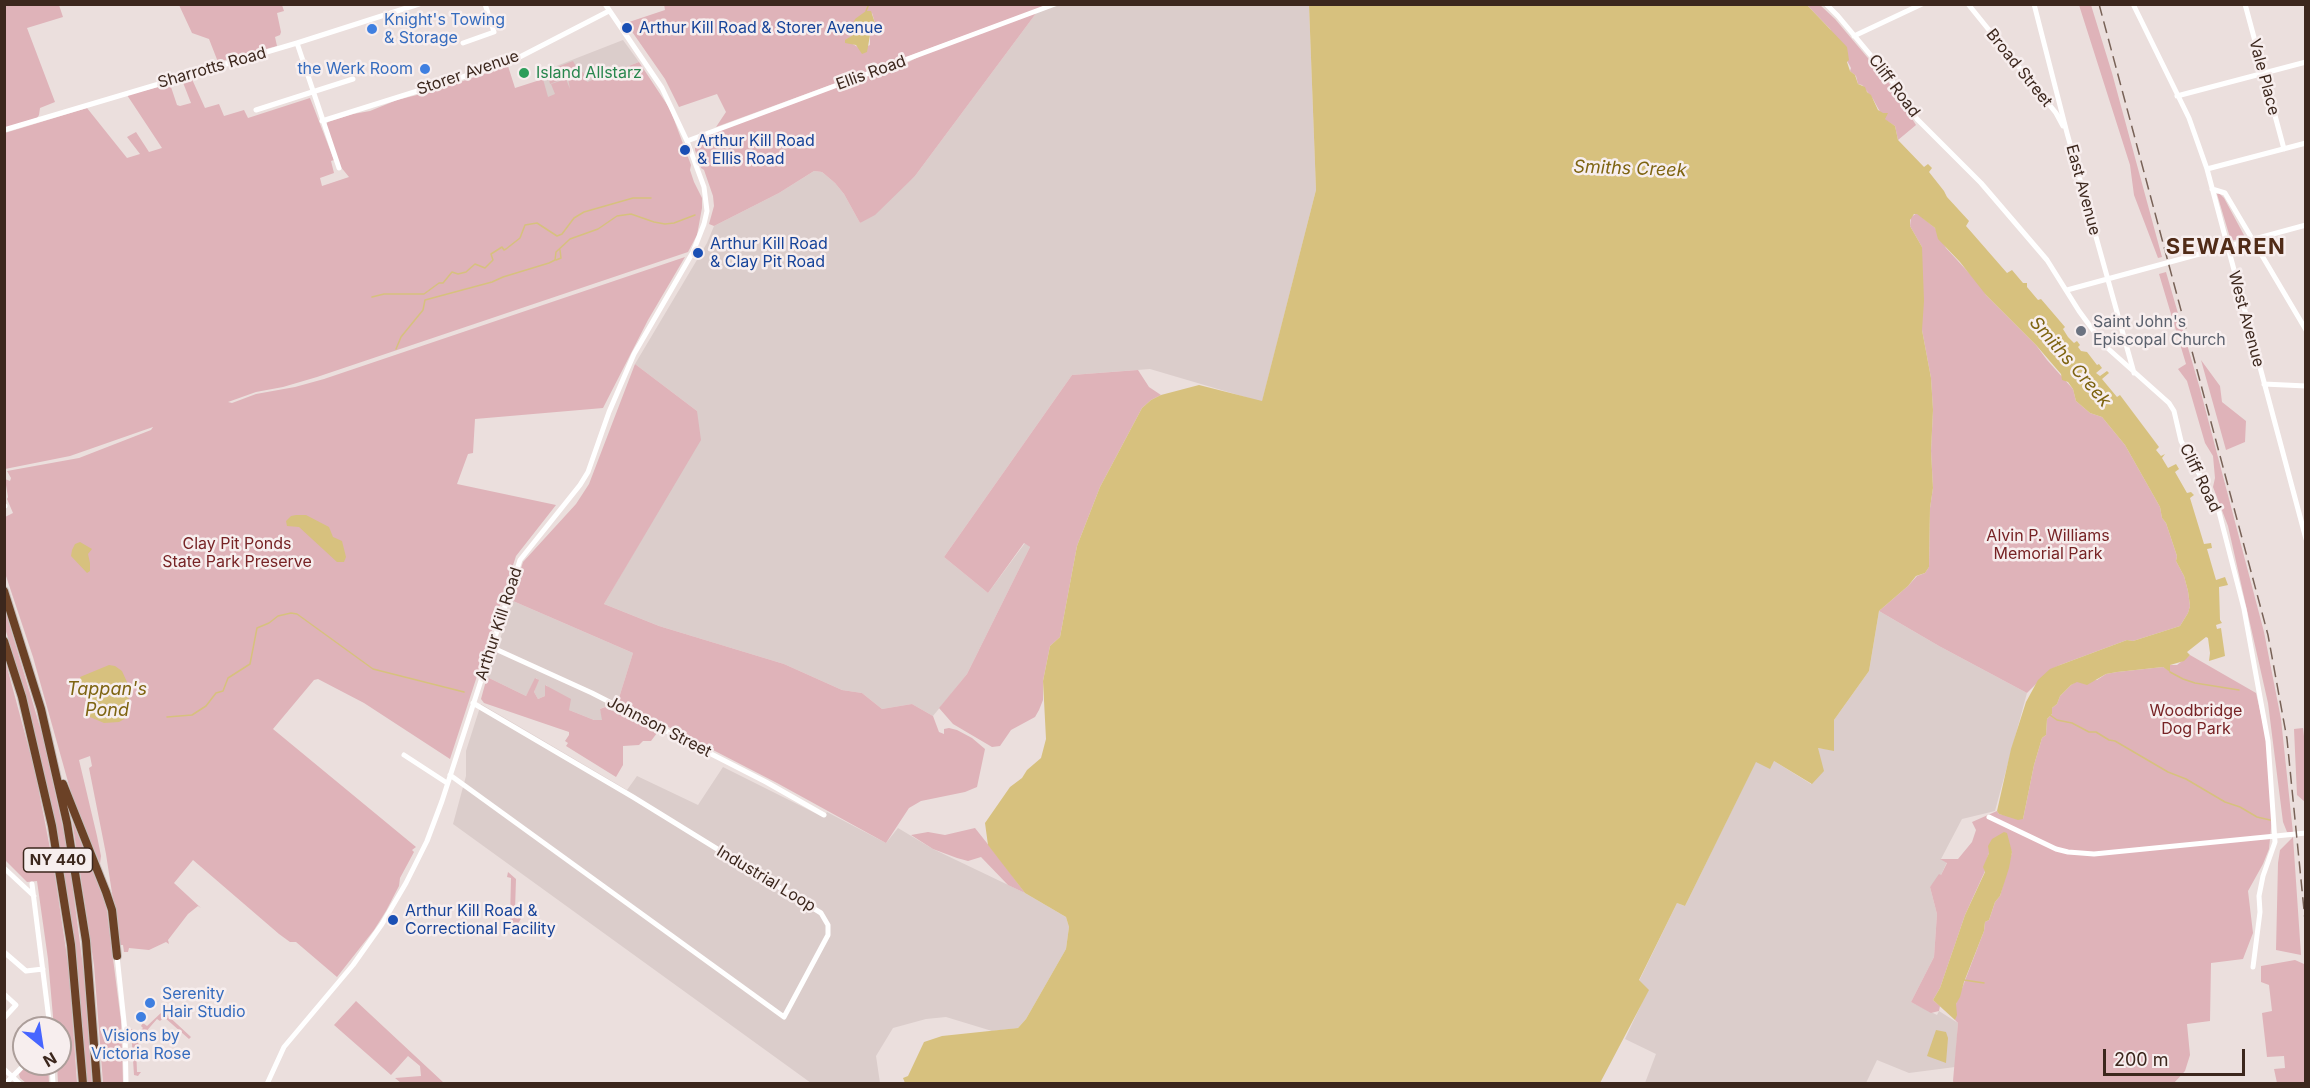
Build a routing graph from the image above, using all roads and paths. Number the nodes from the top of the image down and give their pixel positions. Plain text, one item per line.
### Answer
1 (418, 4) edge
2 (485, 4) edge
3 (605, 4) edge
4 (1055, 4) edge
5 (1826, 4) edge
6 (1922, 4) edge
7 (1968, 4) edge
8 (2034, 4) edge
9 (2245, 4) edge
10 (2134, 5) edge
11 (396, 8) edge
12 (609, 11) junction
13 (1854, 36) junction
14 (297, 43) junction
15 (464, 43) dead end
16 (2306, 63) edge
17 (2263, 74) junction
18 (353, 79) dead end
19 (313, 92) junction
20 (2177, 96) junction
21 (256, 110) dead end
22 (322, 121) junction
23 (4, 130) edge
24 (2067, 133) junction
25 (687, 141) junction
26 (2306, 143) edge
27 (2284, 149) junction
28 (339, 168) dead end
29 (2207, 169) junction
30 (2212, 189) junction
31 (2306, 225) edge
32 (2251, 240) junction
33 (2227, 246) junction
34 (2108, 279) junction
35 (2067, 291) junction
36 (2306, 330) edge
37 (2135, 374) junction
38 (2264, 384) junction
39 (2306, 386) edge
40 (2306, 539) edge
41 (4, 591) edge
42 (4, 641) edge
43 (491, 647) junction
44 (473, 703) junction
45 (404, 755) dead end
46 (55, 766) junction
47 (450, 775) junction
48 (447, 783) junction
49 (824, 815) dead end
50 (1989, 817) dead end
51 (2306, 833) edge
52 (2275, 837) junction
53 (4, 868) edge
54 (32, 884) dead end
55 (34, 896) junction
56 (4, 952) edge
57 (117, 956) joint
58 (2253, 967) dead end
59 (43, 969) junction
60 (4, 994) edge
61 (49, 1016) edge
62 (4, 1018) edge
63 (13, 1076) joint
64 (5, 1083) edge
65 (20, 1083) edge
66 (83, 1083) edge
67 (97, 1083) edge
68 (126, 1083) edge
69 (267, 1083) edge

1 - 11 street, Sharrotts Road
2 - 15 street
3 - 12 street, Arthur Kill Road
4 - 25 street, Ellis Road
5 - 13 street, Cliff Road
6 - 13 street
7 - 24 street, Broad Street
8 - 24 street, East Avenue
9 - 17 street, Vale Place
10 - 20 street, West Avenue
11 - 14 street, Sharrotts Road
12 - 22 street, Storer Avenue
12 - 25 street, Arthur Kill Road
13 - 35 street, Cliff Road
14 - 19 street
14 - 23 street, Sharrotts Road
16 - 17 street
17 - 20 street
17 - 27 street, Vale Place
18 - 19 street
19 - 21 street
19 - 22 street
20 - 29 street, West Avenue
22 - 28 street
24 - 34 street, East Avenue
25 - 43 street, Arthur Kill Road
26 - 27 street
27 - 29 street
29 - 30 street, West Avenue
30 - 32 street
30 - 33 street, West Avenue
31 - 32 street
32 - 33 street
32 - 36 street
33 - 34 street
33 - 38 street, West Avenue
34 - 35 street
34 - 37 street, East Avenue
35 - 37 street, Cliff Road
37 - 52 street, Cliff Road
38 - 39 street
38 - 40 street, West Avenue
41 - 46 highway, NY 440
42 - 66 highway, NY 440
43 - 44 street, Arthur Kill Road
43 - 49 street, Johnson Street
44 - 47 street, Arthur Kill Road
44 - 47 street, Industrial Loop
45 - 48 street
46 - 57 highway
46 - 67 highway, NY 440
47 - 48 street, Arthur Kill Road
48 - 69 street, Arthur Kill Road
50 - 52 street
51 - 52 street
52 - 58 street, Cliff Road
53 - 55 street
54 - 55 street
55 - 59 street
56 - 59 street
57 - 68 street
59 - 61 street
60 - 62 street
63 - 64 street
63 - 65 street

